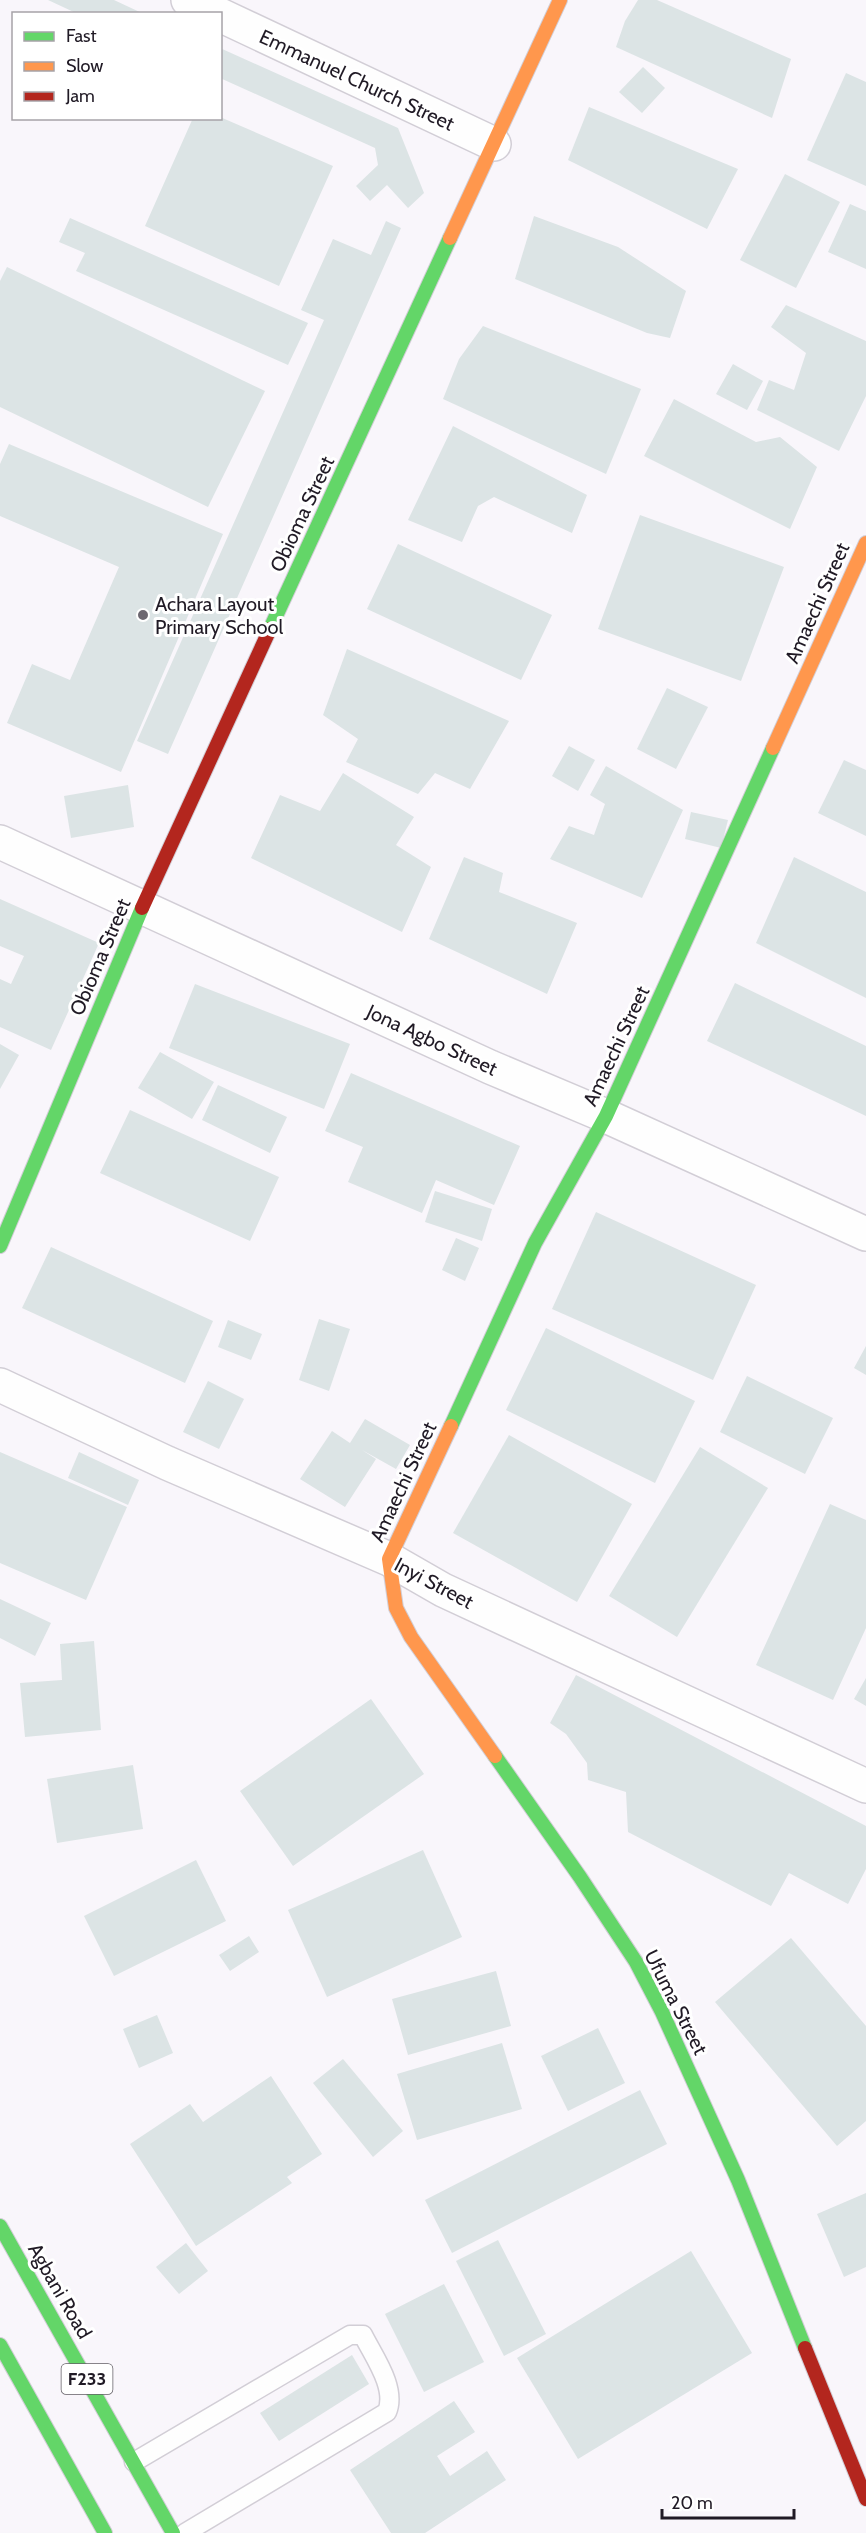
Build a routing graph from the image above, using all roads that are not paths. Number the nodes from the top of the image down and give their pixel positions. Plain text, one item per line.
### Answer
1 (188, 0) edge
2 (560, 0) edge
3 (215, 12) edge
4 (222, 15) edge
5 (494, 144) junction
6 (866, 543) edge
7 (0, 842) edge
8 (142, 907) junction
9 (606, 1116) junction
10 (866, 1234) edge
11 (0, 1246) edge
12 (0, 1385) edge
13 (388, 1559) junction
14 (866, 1786) edge
15 (0, 2226) edge
16 (0, 2345) edge
17 (134, 2462) junction
18 (866, 2499) edge
19 (105, 2533) edge
20 (173, 2533) edge
21 (186, 2533) edge

1 - 3 street, Emmanuel Church Street
2 - 5 street, Obioma Street
4 - 5 street, Emmanuel Church Street
5 - 8 street, Obioma Street
6 - 9 street, Amaechi Street
7 - 8 street, Jona Agbo Street
8 - 9 street, Jona Agbo Street
8 - 11 street, Obioma Street
9 - 10 street, Jona Agbo Street
9 - 13 street, Amaechi Street
12 - 13 street, Inyi Street
13 - 14 street, Inyi Street
13 - 18 street, Ufuma Street
15 - 17 street, Agbani Road / F233
16 - 19 street
17 - 20 street, Agbani Road / F233
17 - 21 lane

